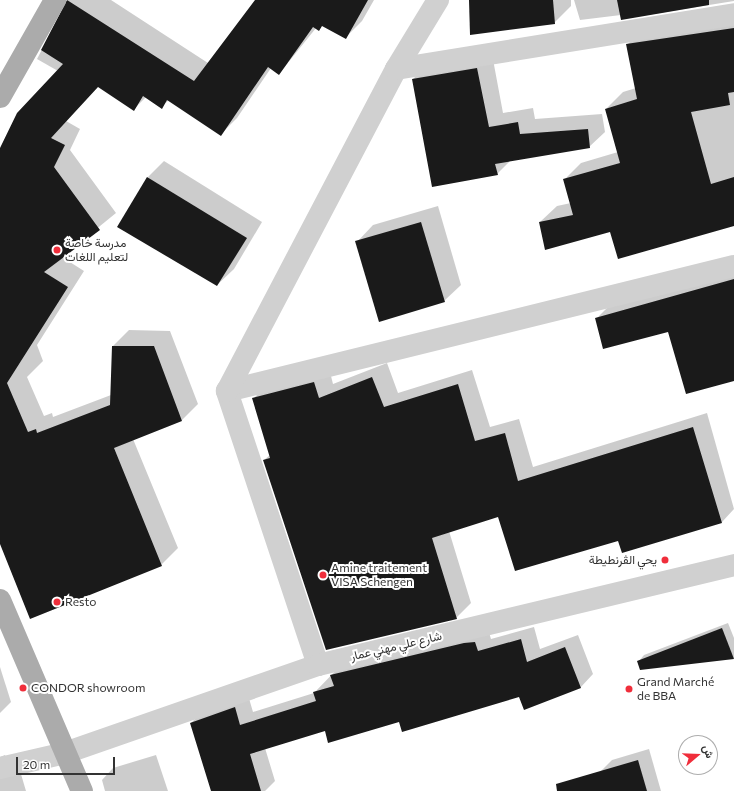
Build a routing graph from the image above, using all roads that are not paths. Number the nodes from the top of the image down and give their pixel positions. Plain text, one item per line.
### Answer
1 (55, 0) edge
2 (438, 0) edge
3 (734, 14) edge
4 (396, 69) junction
5 (0, 97) edge
6 (734, 266) edge
7 (228, 391) junction
8 (734, 565) edge
9 (0, 600) edge
10 (318, 665) junction
11 (65, 753) junction
12 (0, 768) edge
13 (82, 791) edge

1 - 5 main road
2 - 4 street
3 - 4 street
4 - 7 street
6 - 7 street
7 - 10 street
8 - 10 street, شارع علي مهني عمار
9 - 11 main road
10 - 11 street, شارع علي مهني عمار
11 - 12 street, شارع علي مهني عمار
11 - 13 main road

